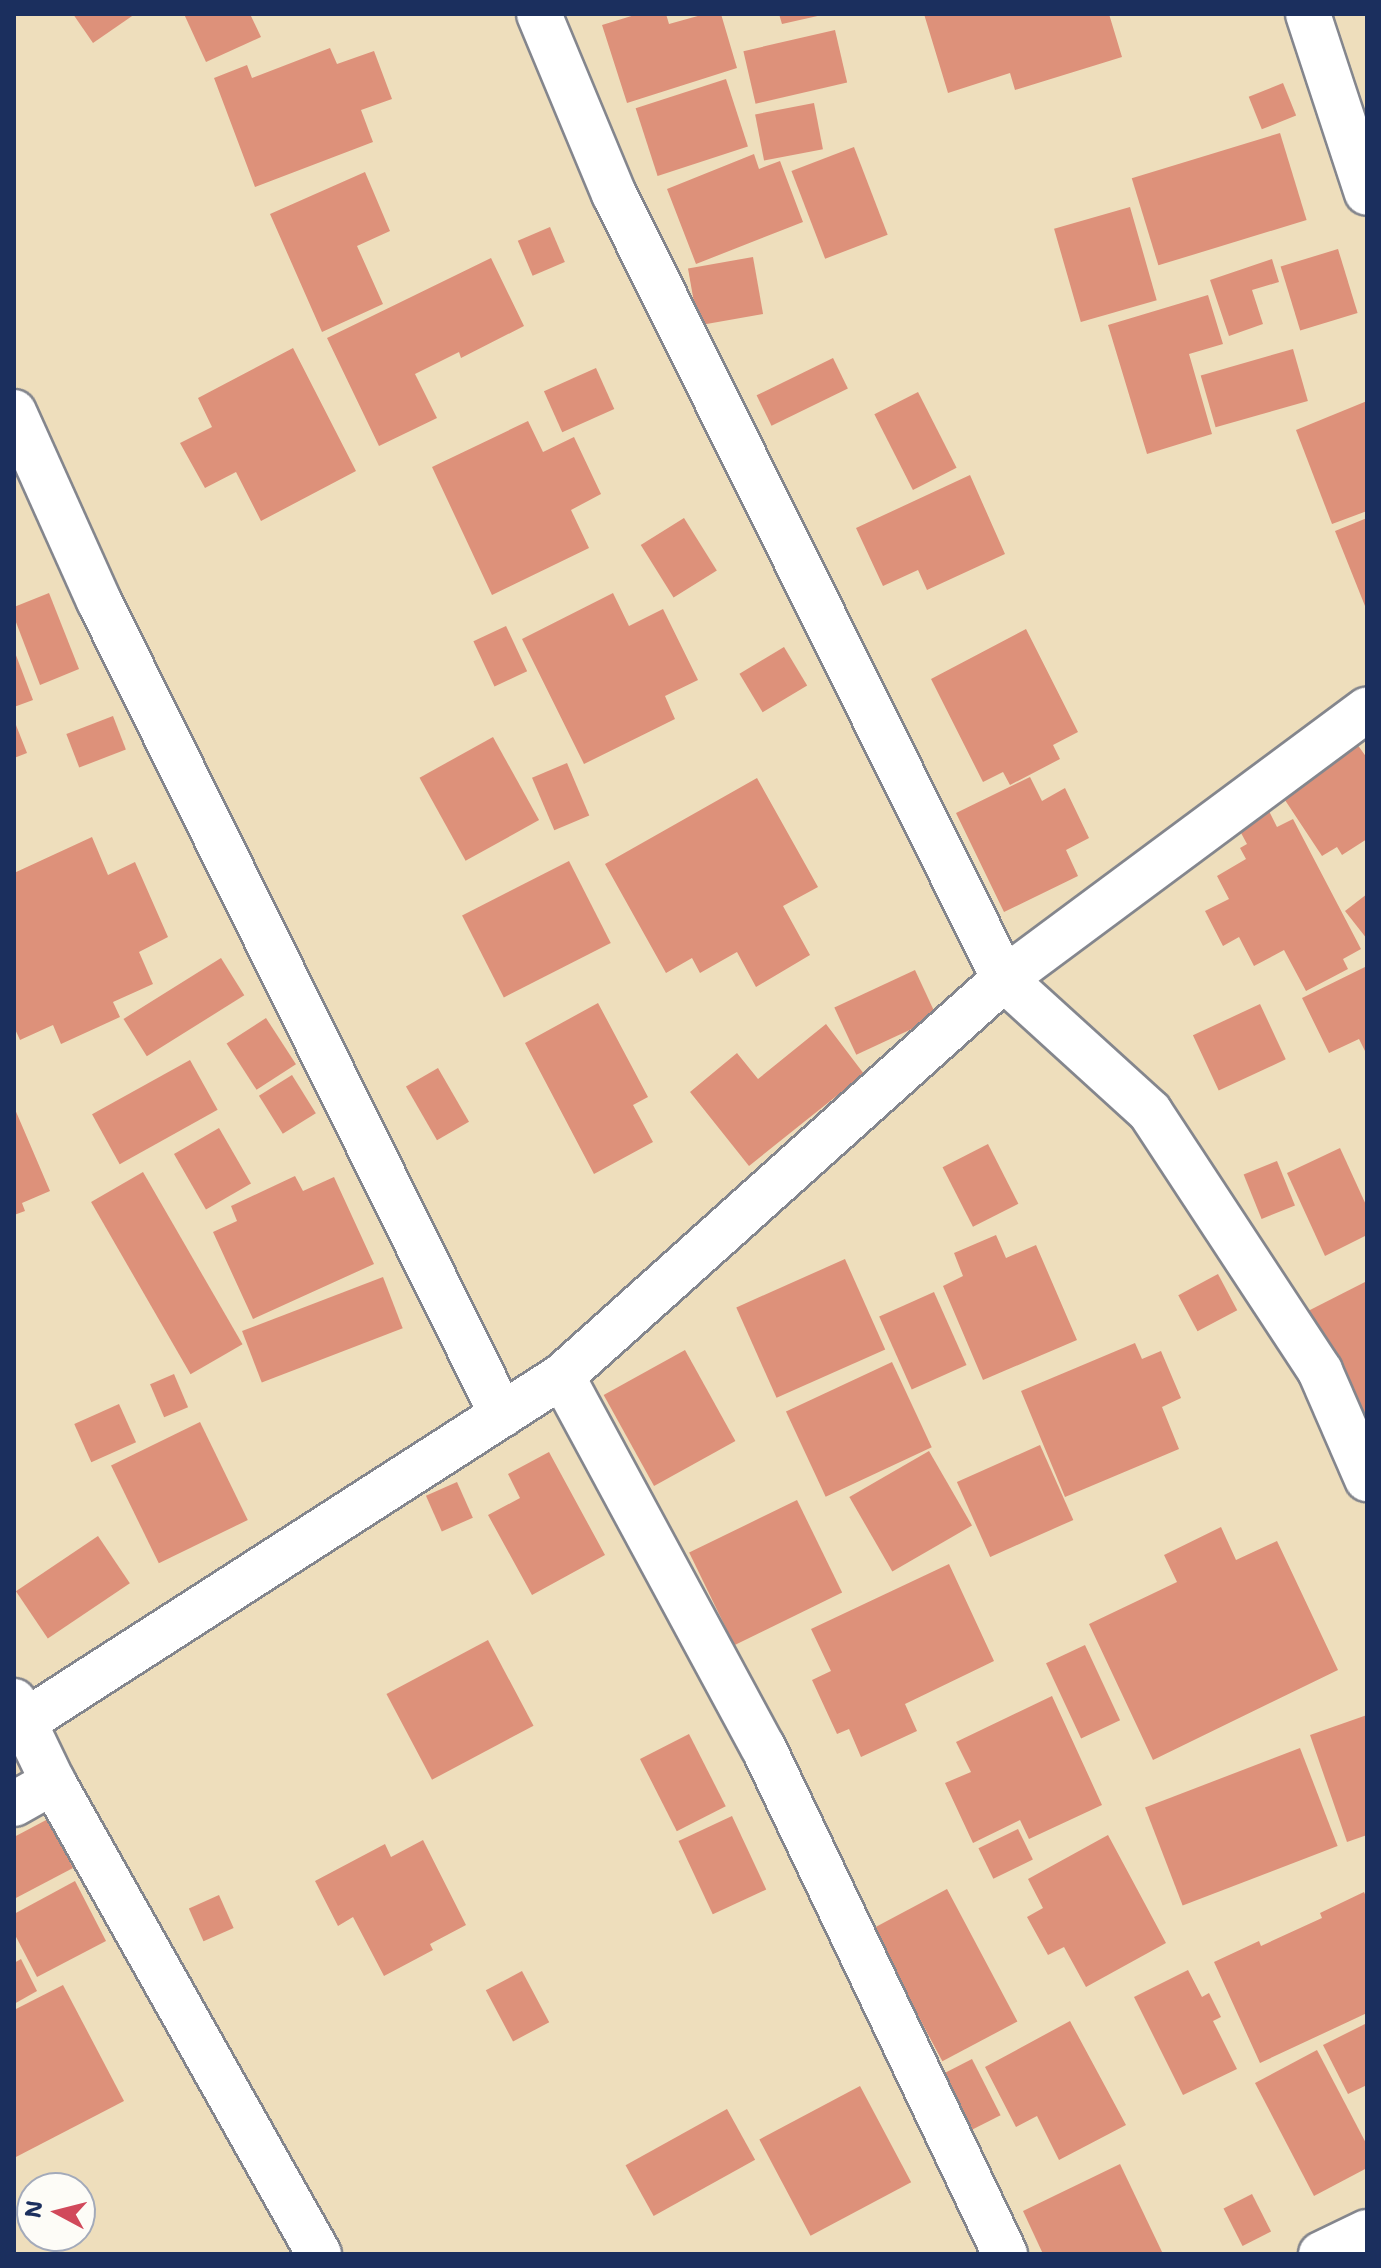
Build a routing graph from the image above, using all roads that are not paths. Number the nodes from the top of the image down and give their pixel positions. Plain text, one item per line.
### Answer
1 (539, 14) edge
2 (1308, 14) edge
3 (1367, 193) edge
4 (14, 412) edge
5 (1367, 709) edge
6 (1004, 979) junction
7 (562, 1376) junction
8 (502, 1415) junction
9 (1367, 1479) edge
10 (19, 1711) edge
11 (53, 1782) junction
12 (14, 1804) edge
13 (1367, 2232) edge
14 (319, 2254) edge
15 (1005, 2254) edge
16 (1321, 2254) edge

1 - 6 street
2 - 3 street
4 - 8 street
5 - 6 street
6 - 7 street
6 - 9 street
7 - 8 street
7 - 15 street
8 - 10 street
10 - 11 street
11 - 12 street
11 - 14 street
13 - 16 street

